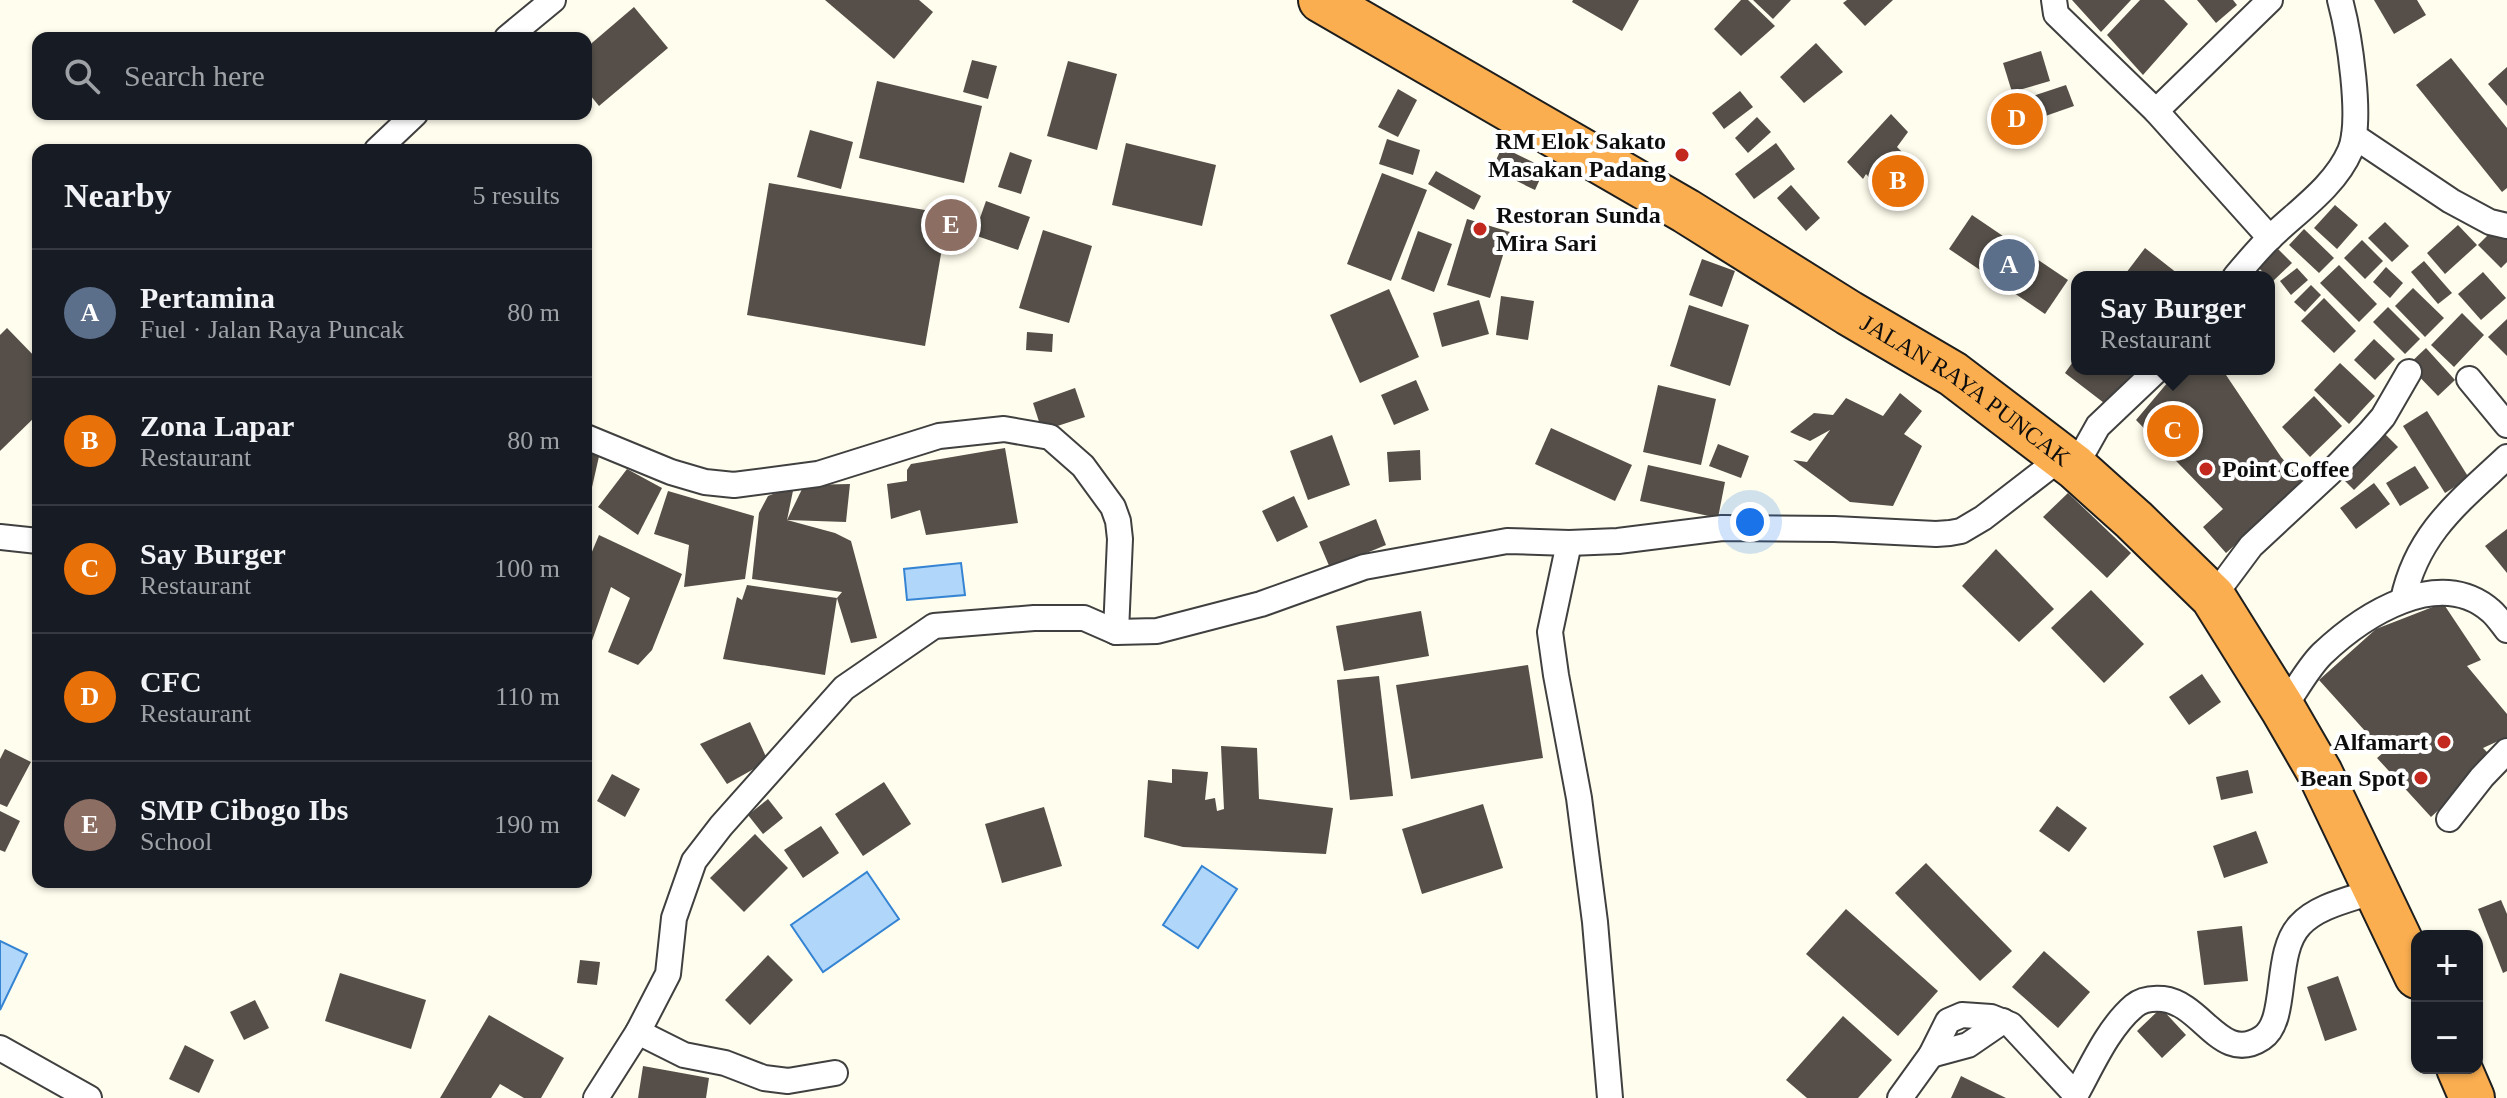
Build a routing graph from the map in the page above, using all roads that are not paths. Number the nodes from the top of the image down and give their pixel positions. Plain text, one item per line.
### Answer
1 (553, 0) edge
2 (1321, 0) edge
3 (2054, 0) edge
4 (2270, 0) edge
5 (2340, 0) edge
6 (514, 32) edge
7 (2156, 111) junction
8 (409, 120) edge
9 (2354, 136) junction
10 (383, 144) edge
11 (2507, 226) edge
12 (2270, 238) junction
13 (2240, 271) edge
14 (2409, 372) dead end
15 (2152, 375) edge
16 (2469, 379) dead end
17 (2507, 425) edge
18 (592, 439) edge
19 (2507, 457) edge
20 (2075, 467) junction
21 (0, 537) edge
22 (32, 540) edge
23 (1569, 543) junction
24 (2213, 597) junction
25 (2403, 600) junction
26 (2507, 630) edge
27 (1116, 632) junction
28 (2283, 709) junction
29 (2507, 751) edge
30 (2449, 819) dead end
31 (2377, 890) junction
32 (2411, 963) edge
33 (638, 1032) junction
34 (0, 1048) edge
35 (835, 1073) dead end
36 (2462, 1074) edge
37 (2075, 1096) edge
38 (89, 1098) edge
39 (596, 1098) edge
40 (1610, 1098) edge
41 (1900, 1098) edge
42 (2472, 1098) edge

1 - 6 street
2 - 20 highway, JALAN RAYA PUNCAK
3 - 7 street
4 - 7 street
5 - 9 street
7 - 12 street
8 - 10 street
9 - 11 street
9 - 12 street
12 - 13 street
14 - 24 street
15 - 20 street
16 - 17 street
18 - 27 street
19 - 25 street
20 - 23 street
20 - 24 highway, JALAN RAYA PUNCAK
21 - 22 street
23 - 27 street
23 - 40 street
24 - 28 highway, JALAN RAYA PUNCAK
25 - 26 street
25 - 28 street
27 - 33 street
28 - 31 highway, JALAN RAYA PUNCAK
29 - 30 street
31 - 32 highway, JALAN RAYA PUNCAK
31 - 37 street
33 - 35 street
33 - 39 street
34 - 38 street
36 - 42 highway
37 - 41 street

